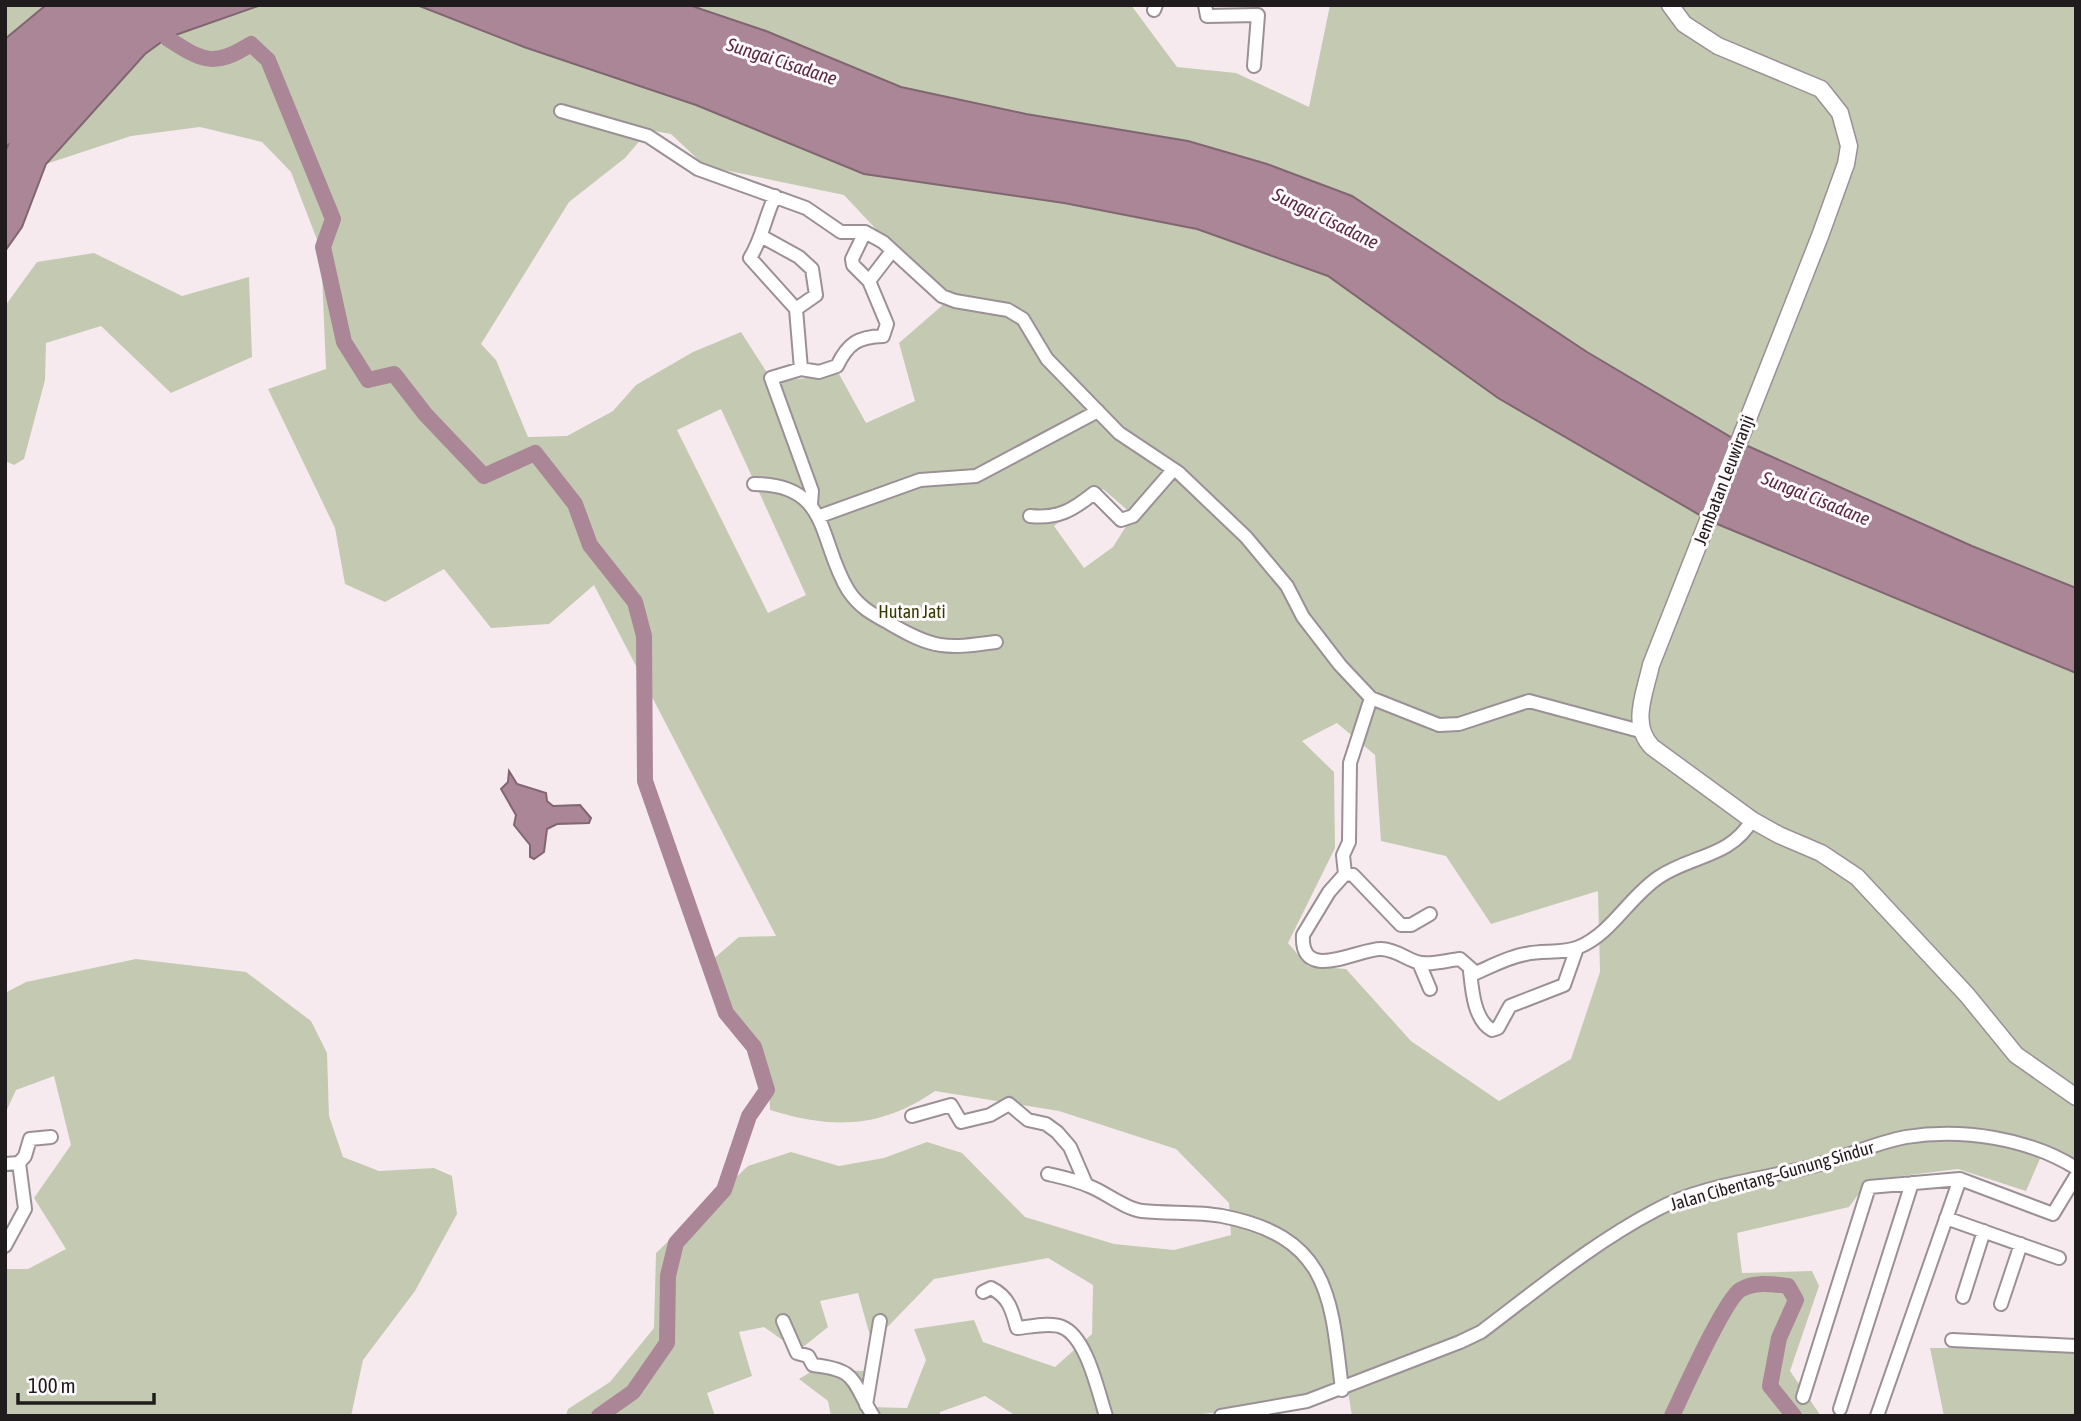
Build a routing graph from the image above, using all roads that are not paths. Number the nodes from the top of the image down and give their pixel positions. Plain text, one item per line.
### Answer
1 (1205, 5) edge
2 (1670, 5) edge
3 (1258, 10) edge
4 (1254, 66) dead end
5 (561, 111) dead end
6 (775, 196) junction
7 (865, 232) junction
8 (761, 236) junction
9 (892, 251) junction
10 (869, 281) junction
11 (796, 309) junction
12 (801, 369) junction
13 (1098, 411) junction
14 (1173, 470) junction
15 (754, 484) dead end
16 (811, 504) junction
17 (820, 516) junction
18 (1030, 516) dead end
19 (996, 642) dead end
20 (1371, 698) junction
21 (1640, 731) junction
22 (1752, 820) junction
23 (1345, 874) junction
24 (1430, 914) dead end
25 (1577, 948) junction
26 (1419, 963) junction
27 (1471, 971) junction
28 (1430, 989) dead end
29 (2076, 1097) edge
30 (912, 1116) dead end
31 (51, 1137) dead end
32 (19, 1163) junction
33 (5, 1164) edge
34 (2076, 1168) edge
35 (1048, 1174) dead end
36 (2076, 1176) edge
37 (1960, 1179) junction
38 (1912, 1183) junction
39 (1086, 1184) junction
40 (1946, 1218) junction
41 (1984, 1231) junction
42 (2021, 1244) junction
43 (5, 1246) edge
44 (2059, 1258) dead end
45 (983, 1292) dead end
46 (1963, 1297) dead end
47 (2001, 1304) dead end
48 (783, 1321) dead end
49 (880, 1321) dead end
50 (1952, 1340) dead end
51 (2076, 1346) edge
52 (1342, 1390) junction
53 (1803, 1397) dead end
54 (1840, 1409) dead end
55 (870, 1410) edge
56 (1106, 1416) edge
57 (1222, 1416) edge
58 (1877, 1416) edge

1 - 3 street
2 - 21 main road, Jembatan Leuwiranji
3 - 4 street
5 - 6 street
6 - 7 street
6 - 8 street
7 - 9 street
7 - 10 street
8 - 11 street
8 - 11 street
9 - 10 street
9 - 13 street
10 - 12 street
11 - 12 street
12 - 16 street
13 - 14 street
13 - 17 street
14 - 18 street
14 - 20 street
15 - 16 street
16 - 17 street
17 - 19 street
20 - 21 street
20 - 23 street
21 - 22 main road
22 - 25 street
22 - 29 main road
23 - 24 street
23 - 26 street
25 - 27 street
25 - 27 street
26 - 27 street
26 - 28 street
30 - 39 street
31 - 32 street
32 - 33 street
32 - 43 street
34 - 52 street, Jalan Cibentang–Gunung Sindur
35 - 39 street
36 - 37 street
37 - 38 street
37 - 40 street
38 - 53 street
38 - 54 street
39 - 52 street
40 - 41 street
40 - 58 street
41 - 42 street
41 - 46 street
42 - 44 street
42 - 47 street
45 - 56 street
48 - 55 street
49 - 55 street
50 - 51 street
52 - 57 street, Jalan Cibentang–Gunung Sindur

